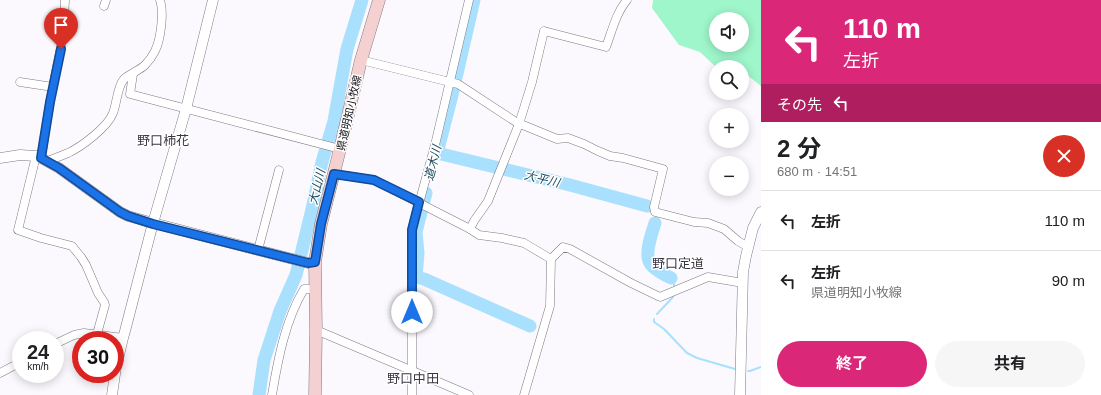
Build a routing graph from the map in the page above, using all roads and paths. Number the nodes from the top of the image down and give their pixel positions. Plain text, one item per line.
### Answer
1 (64, 0) edge
2 (160, 0) edge
3 (213, 0) edge
4 (379, 0) edge
5 (469, 0) edge
6 (627, 0) edge
7 (361, 60) junction
8 (133, 74) junction
9 (20, 82) dead end
10 (453, 83) junction
11 (53, 87) junction
12 (186, 109) junction
13 (519, 124) junction
14 (338, 148) junction
15 (0, 158) edge
16 (42, 158) junction
17 (279, 170) dead end
18 (334, 174) junction
19 (419, 202) junction
20 (761, 212) edge
21 (153, 224) junction
22 (470, 229) junction
23 (748, 247) junction
24 (262, 251) junction
25 (551, 259) junction
26 (312, 263) junction
27 (743, 283) junction
28 (315, 289) junction
29 (316, 330) junction
30 (98, 331) edge
31 (124, 333) edge
32 (12, 367) edge
33 (412, 371) junction
34 (0, 374) edge
35 (114, 383) edge
36 (112, 395) edge
37 (272, 395) edge
38 (315, 395) edge
39 (412, 395) edge
40 (468, 395) edge
41 (524, 395) edge
42 (740, 395) edge

1 - 11 street
2 - 8 street
3 - 12 street
4 - 7 main road, 県道明知小牧線
5 - 10 street
6 - 13 street
7 - 10 street
7 - 14 main road, 県道明知小牧線
8 - 12 street
8 - 16 street
9 - 11 street
10 - 13 street
10 - 19 street
11 - 16 street
12 - 14 street
12 - 21 street
13 - 22 street
13 - 23 street
14 - 18 main road, 県道明知小牧線
15 - 16 street
16 - 21 street
16 - 30 street
17 - 24 street
18 - 19 street
18 - 26 main road, 県道明知小牧線
19 - 22 street
19 - 33 street
20 - 23 street
21 - 24 street
21 - 31 street
22 - 25 street
23 - 27 street
24 - 26 street
25 - 27 street
25 - 41 street
26 - 28 main road, 県道明知小牧線
27 - 42 street
28 - 29 main road, 県道明知小牧線
28 - 37 street
29 - 33 street
29 - 38 main road, 県道明知小牧線
32 - 34 street
33 - 39 street
33 - 40 street
35 - 36 street

